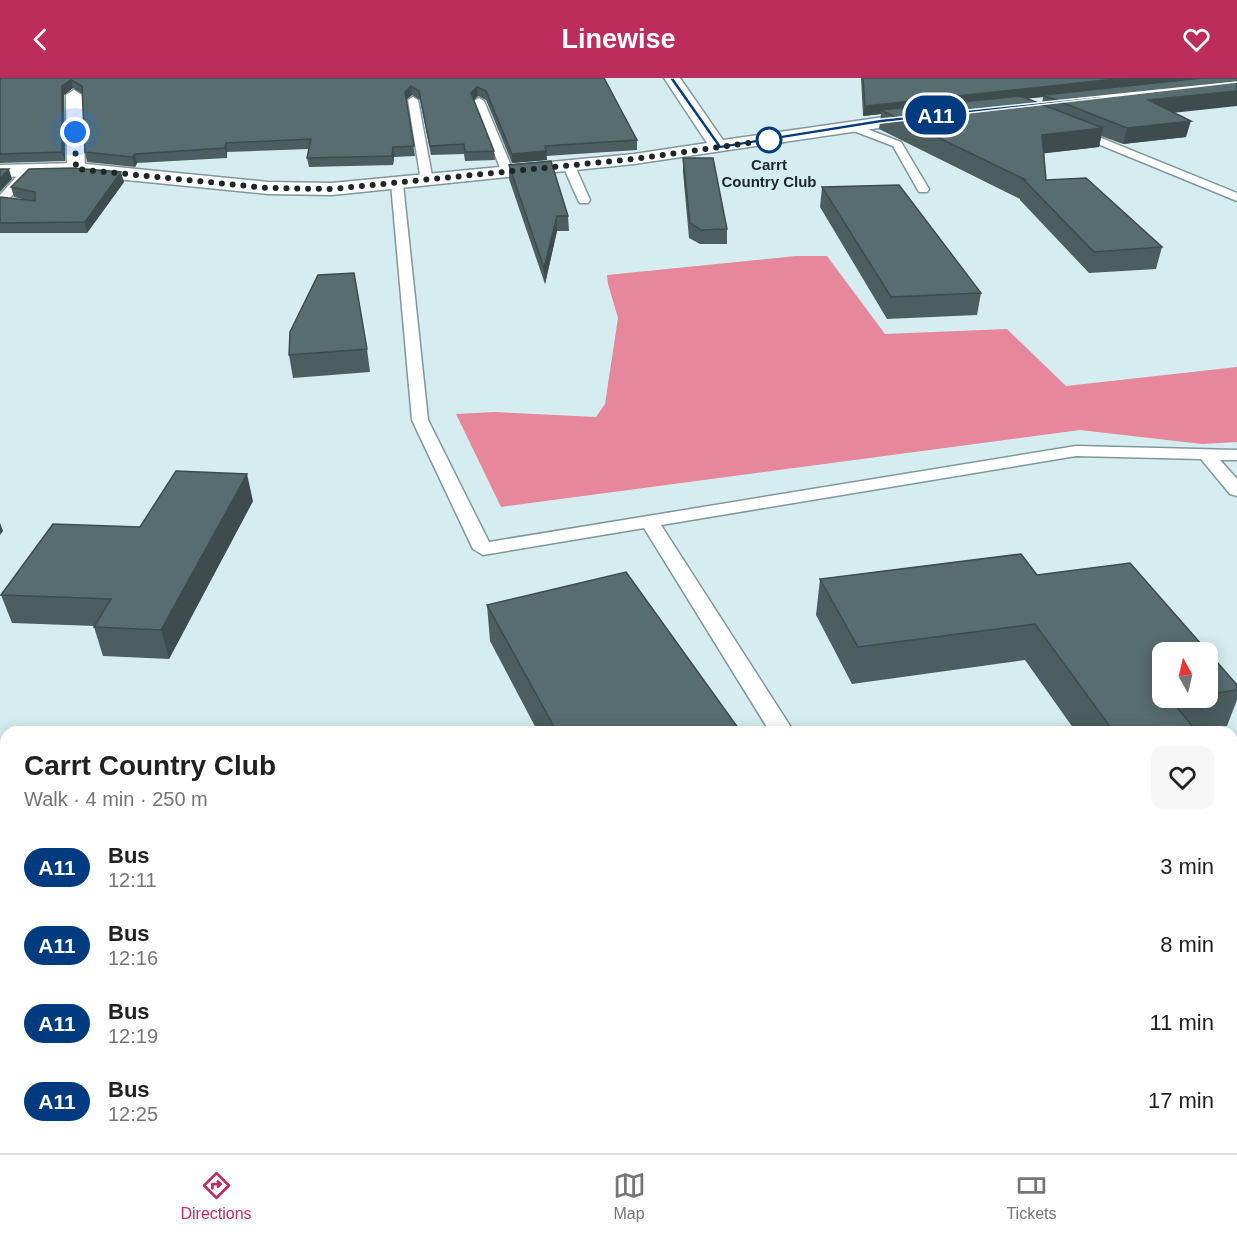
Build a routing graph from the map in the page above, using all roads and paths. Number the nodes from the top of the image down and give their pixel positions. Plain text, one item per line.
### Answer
1 (672, 78) edge
2 (74, 94) edge
3 (413, 100) edge
4 (479, 101) edge
5 (948, 114) edge
6 (1060, 125) edge
7 (850, 126) junction
8 (719, 147) junction
9 (569, 166) junction
10 (76, 169) junction
11 (30, 170) junction
12 (0, 171) edge
13 (508, 172) junction
14 (427, 181) junction
15 (397, 184) junction
16 (923, 189) dead end
17 (1237, 197) edge
18 (584, 200) dead end
19 (32, 206) edge
20 (1237, 455) edge
21 (1208, 456) junction
22 (1237, 490) edge
23 (650, 523) junction
24 (778, 726) edge

1 - 8 street
2 - 10 street
3 - 14 lane
4 - 13 lane
5 - 7 street
6 - 17 lane
7 - 8 street
7 - 16 lane
8 - 9 street
9 - 13 street
9 - 18 lane
10 - 11 street
10 - 15 street
11 - 12 street
11 - 19 lane
13 - 14 street
14 - 15 street
15 - 23 lane
20 - 21 lane
21 - 22 lane
21 - 23 lane
23 - 24 lane

